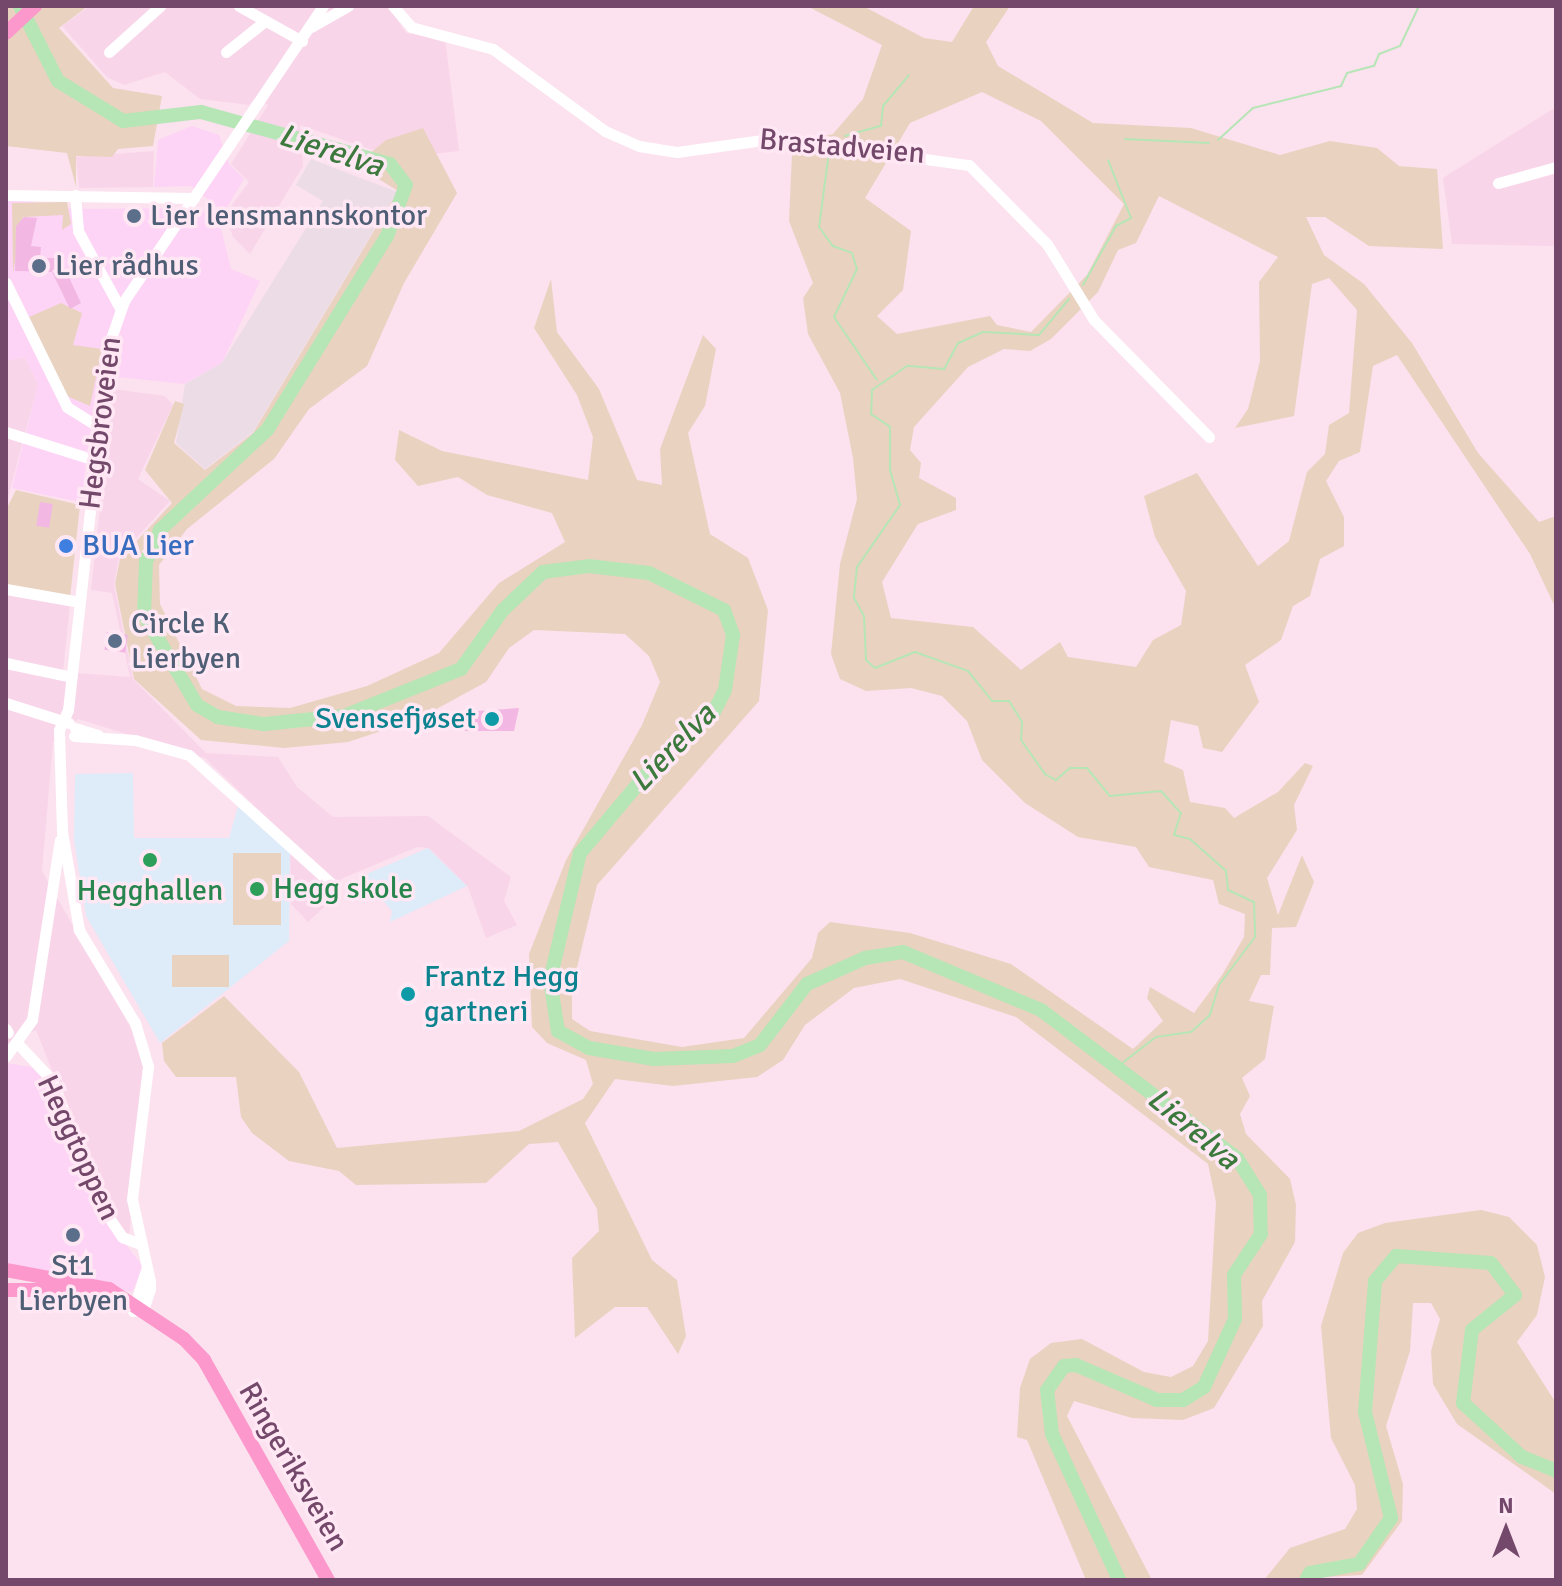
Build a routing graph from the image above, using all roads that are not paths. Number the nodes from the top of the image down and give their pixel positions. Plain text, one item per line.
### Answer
1 (35, 6) edge
2 (160, 6) edge
3 (239, 6) edge
4 (323, 6) edge
5 (348, 6) edge
6 (393, 6) edge
7 (262, 14) edge
8 (311, 27) junction
9 (7, 33) edge
10 (302, 41) junction
11 (109, 52) dead end
12 (226, 52) dead end
13 (1556, 167) edge
14 (1498, 183) dead end
15 (6, 195) edge
16 (75, 195) junction
17 (194, 198) junction
18 (6, 283) edge
19 (120, 308) junction
20 (98, 420) junction
21 (6, 432) edge
22 (1209, 437) dead end
23 (95, 460) junction
24 (6, 589) edge
25 (80, 602) junction
26 (6, 663) edge
27 (72, 677) junction
28 (6, 703) edge
29 (68, 731) junction
30 (62, 832) junction
31 (332, 884) dead end
32 (19, 1045) junction
33 (6, 1056) edge
34 (140, 1244) junction
35 (6, 1270) edge
36 (6, 1290) edge
37 (136, 1306) junction
38 (328, 1580) edge

1 - 9 main road
2 - 11 street
3 - 7 street
4 - 8 street, Hegsbroveien
5 - 8 street
6 - 22 street, Brastadveien
7 - 10 street
7 - 12 street
8 - 10 street, Hegsbroveien
10 - 17 street, Hegsbroveien
13 - 14 street
15 - 16 street
16 - 17 street
16 - 19 street
17 - 19 street, Hegsbroveien
18 - 20 street
19 - 20 street, Hegsbroveien
20 - 23 street, Hegsbroveien
21 - 23 street
23 - 25 street, Hegsbroveien
24 - 25 street
25 - 27 street, Hegsbroveien
26 - 27 street
27 - 29 street, Hegsbroveien
28 - 29 street
29 - 30 street, Hegsbroveien
29 - 31 street
30 - 32 street
30 - 34 street, Hegsbroveien
32 - 33 street
32 - 34 street, Heggtoppen
34 - 37 street, Hegsbroveien
35 - 37 main road, Ringeriksveien
36 - 37 main road, Ringeriksveien
37 - 38 main road, Ringeriksveien

